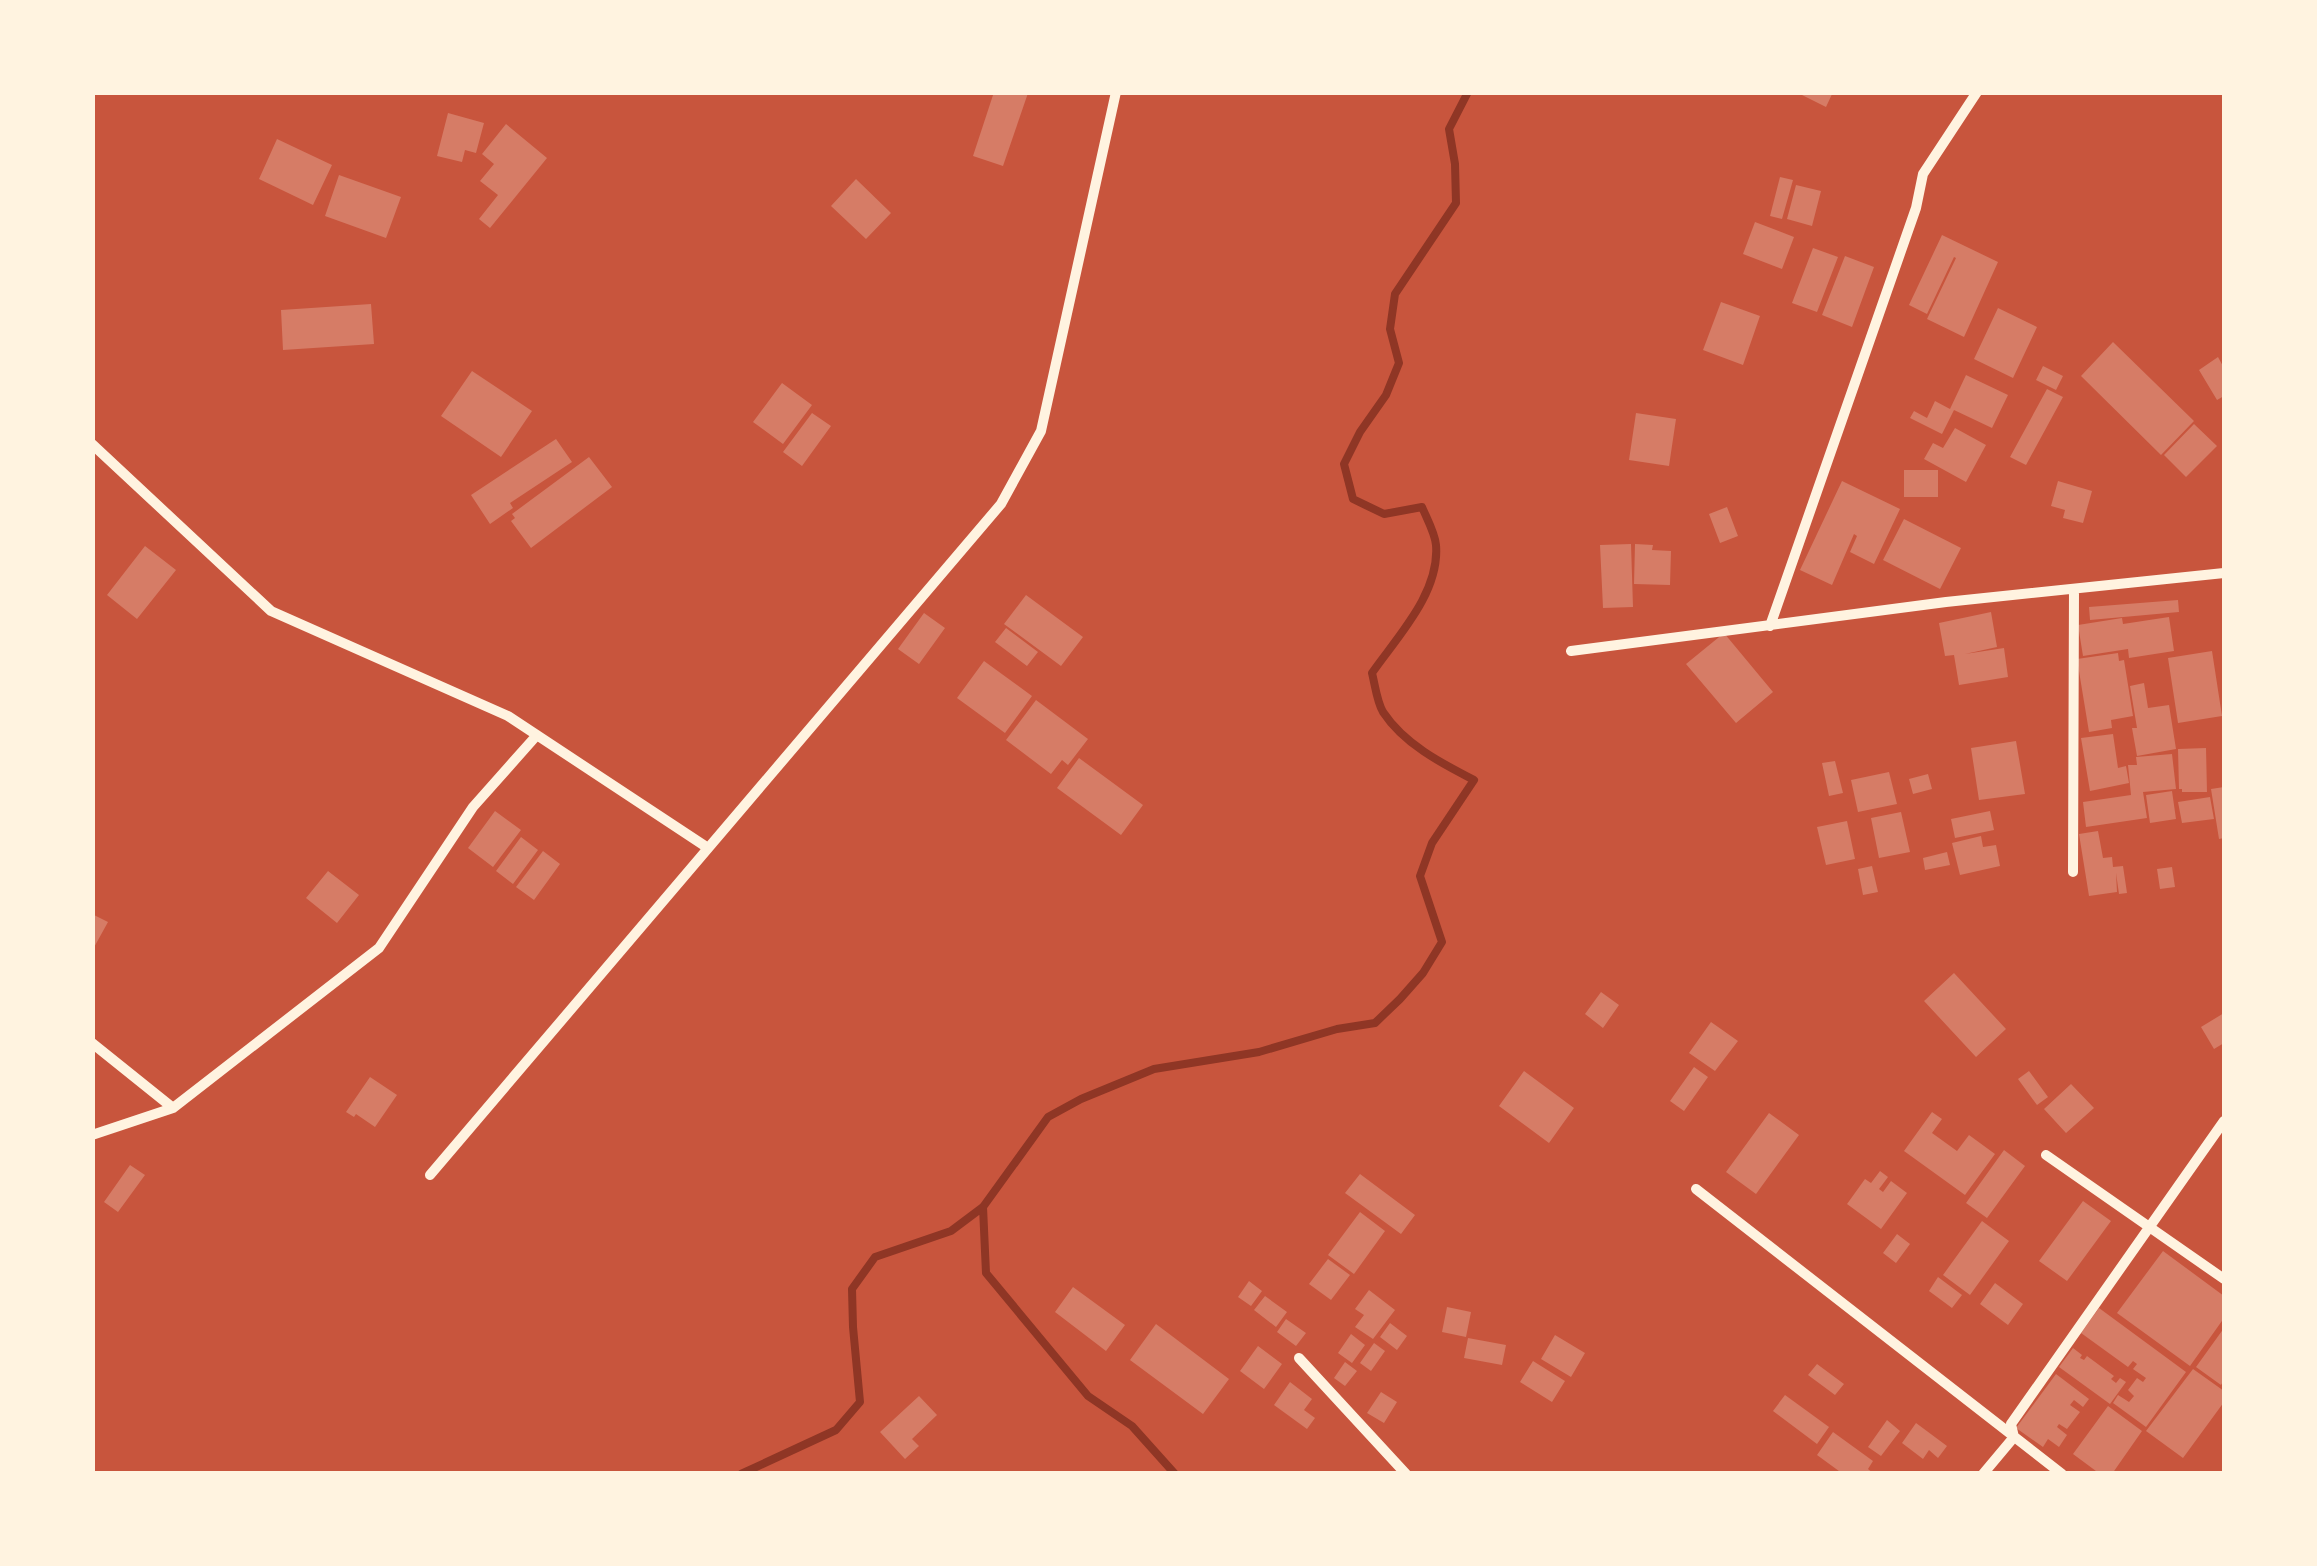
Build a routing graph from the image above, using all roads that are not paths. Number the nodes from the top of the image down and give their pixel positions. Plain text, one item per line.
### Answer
1 (1116, 92) edge
2 (1977, 92) edge
3 (92, 444) edge
4 (2224, 573) edge
5 (2074, 588) junction
6 (1770, 626) junction
7 (1571, 650) dead end
8 (537, 735) junction
9 (708, 848) junction
10 (2073, 872) dead end
11 (92, 1043) edge
12 (172, 1108) junction
13 (2224, 1121) edge
14 (92, 1135) edge
15 (2046, 1154) dead end
16 (430, 1174) dead end
17 (1696, 1190) dead end
18 (2150, 1227) junction
19 (2224, 1279) edge
20 (1299, 1358) dead end
21 (2014, 1438) junction
22 (1406, 1474) edge
23 (1983, 1474) edge
24 (2062, 1474) edge

1 - 9 street
2 - 6 street
3 - 8 street
4 - 5 street
5 - 6 street
5 - 10 street
6 - 7 street
8 - 9 street
8 - 12 street
9 - 16 street
11 - 12 street
12 - 14 street
13 - 18 street
15 - 18 street
17 - 21 street
18 - 19 street
18 - 21 street
20 - 22 street
21 - 23 street
21 - 24 street

